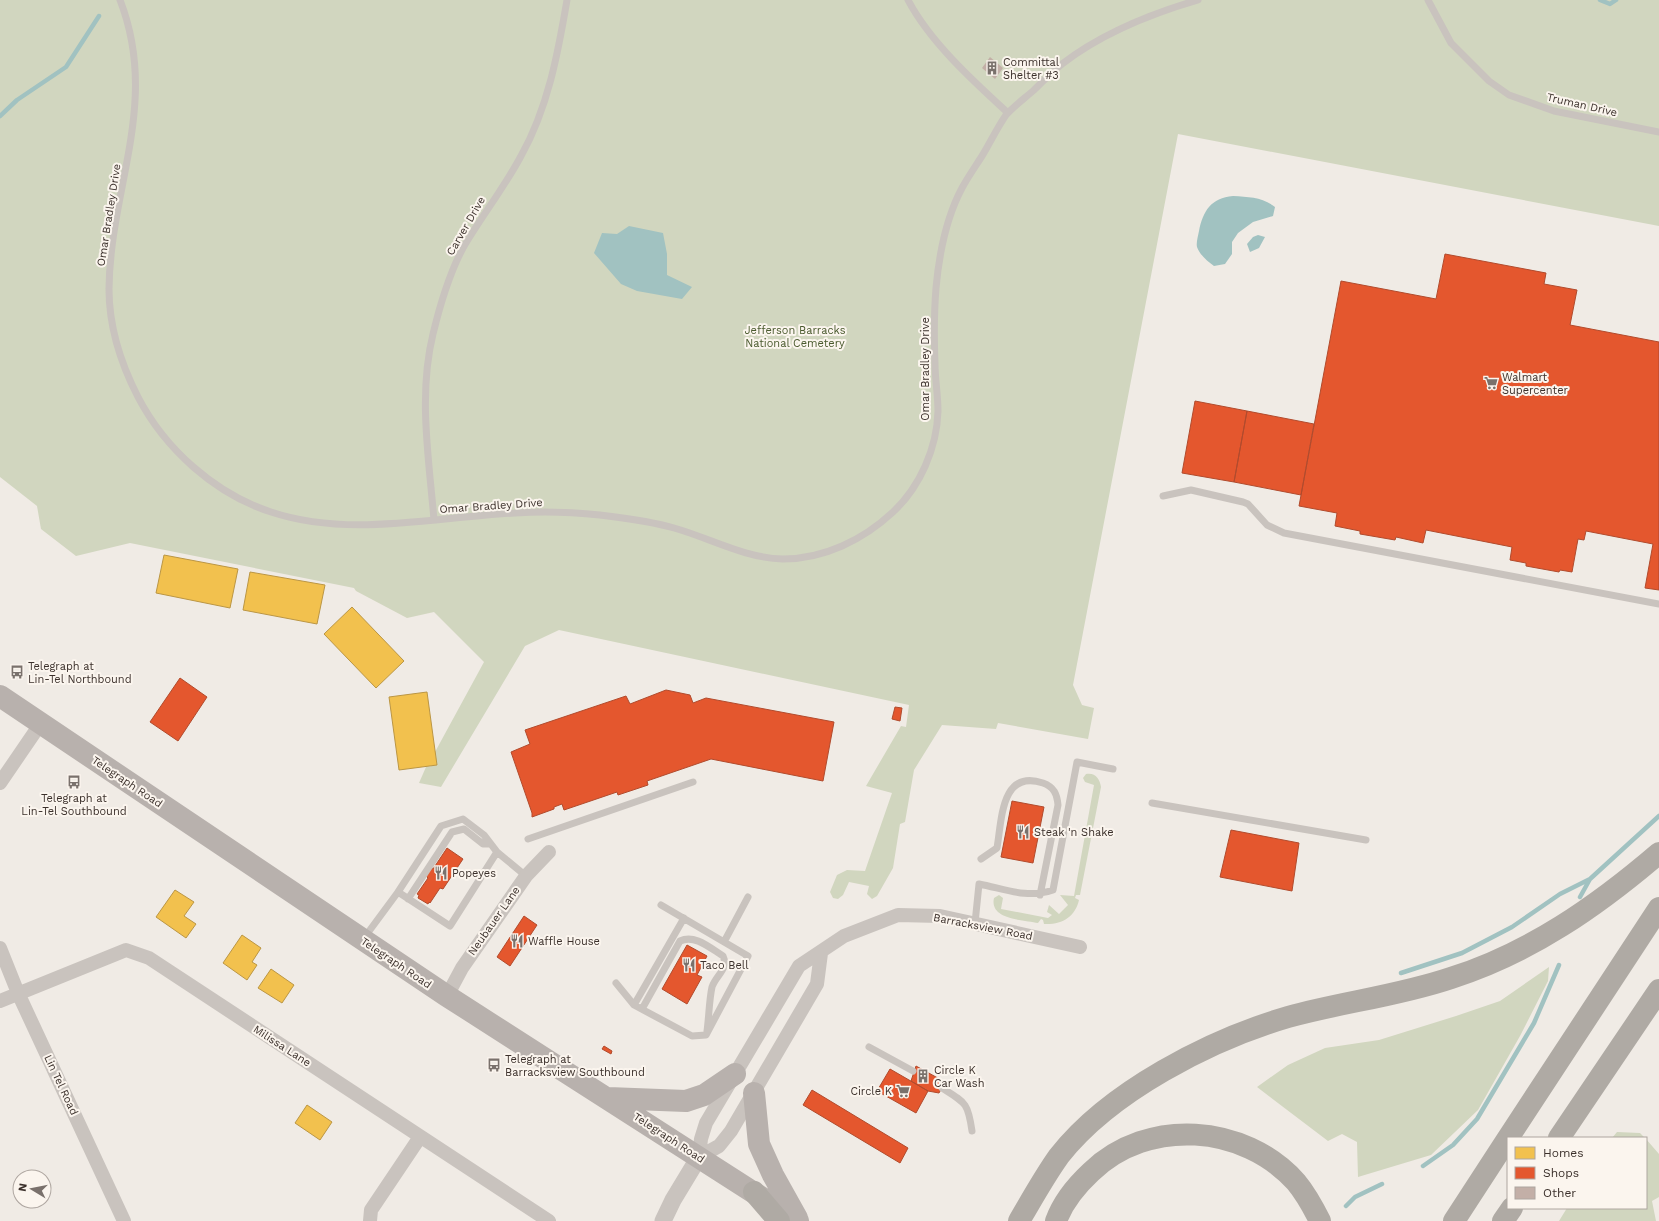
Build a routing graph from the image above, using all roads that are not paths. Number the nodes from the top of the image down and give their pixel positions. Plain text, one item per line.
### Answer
1 (120, 0) edge
2 (567, 0) edge
3 (908, 0) edge
4 (1198, 0) edge
5 (1428, 0) edge
6 (1008, 113) junction
7 (1659, 132) edge
8 (1163, 496) dead end
9 (434, 520) junction
10 (1659, 604) edge
11 (0, 696) edge
12 (41, 723) junction
13 (1113, 769) dead end
14 (692, 782) dead end
15 (0, 783) edge
16 (1152, 803) dead end
17 (528, 838) dead end
18 (1366, 840) dead end
19 (489, 844) junction
20 (497, 852) junction
21 (549, 852) dead end
22 (1659, 852) edge
23 (981, 859) dead end
24 (526, 876) junction
25 (398, 892) junction
26 (1040, 894) junction
27 (748, 897) dead end
28 (408, 898) junction
29 (661, 905) dead end
30 (1659, 908) edge
31 (684, 918) junction
32 (975, 924) junction
33 (363, 940) junction
34 (724, 942) junction
35 (1080, 947) dead end
36 (0, 948) edge
37 (821, 953) junction
38 (616, 983) dead end
39 (1659, 990) edge
40 (18, 993) junction
41 (447, 996) junction
42 (0, 1001) edge
43 (634, 1006) junction
44 (642, 1009) junction
45 (706, 1035) junction
46 (869, 1047) dead end
47 (913, 1071) dead end
48 (735, 1074) junction
49 (942, 1088) dead end
50 (754, 1093) junction
51 (606, 1098) junction
52 (972, 1131) dead end
53 (420, 1137) junction
54 (1509, 1137) edge
55 (1560, 1137) edge
56 (1507, 1140) edge
57 (699, 1158) junction
58 (754, 1192) junction
59 (1511, 1209) edge
60 (124, 1221) edge
61 (370, 1221) edge
62 (549, 1221) edge
63 (663, 1221) edge
64 (779, 1221) edge
65 (798, 1221) edge
66 (1019, 1221) edge
67 (1056, 1221) edge
68 (1320, 1221) edge
69 (1454, 1221) edge
70 (1503, 1221) edge

1 - 9 lane, Omar Bradley Drive
2 - 9 lane, Carver Drive
3 - 6 lane
4 - 6 lane, Omar Bradley Drive
5 - 7 lane, Truman Drive
6 - 9 lane, Omar Bradley Drive
8 - 10 lane
11 - 12 main road, Telegraph Road
12 - 15 street
12 - 33 main road, Telegraph Road
13 - 26 lane
14 - 17 lane
16 - 18 lane
19 - 20 lane
19 - 25 lane
19 - 28 lane
20 - 24 lane
20 - 28 lane
21 - 24 street, Neubauer Lane
22 - 66 highway
23 - 26 lane
24 - 41 street, Neubauer Lane
25 - 28 lane
25 - 33 lane
26 - 32 lane
27 - 34 lane
29 - 31 lane
30 - 54 highway
31 - 34 lane
31 - 43 lane
32 - 35 street, Barracksview Road
32 - 37 street, Barracksview Road
33 - 41 main road, Telegraph Road
34 - 45 lane
36 - 40 street, Lin Tel Road
37 - 48 street, Barracksview Road
37 - 50 street, Barracksview Road
38 - 43 lane
39 - 55 highway
40 - 42 street, Milissa Lane
40 - 53 street, Milissa Lane
40 - 60 street, Lin Tel Road
41 - 51 main road, Telegraph Road
43 - 44 lane
44 - 45 lane
44 - 45 lane
46 - 47 lane
48 - 51 main road
48 - 57 street, Barracksview Road
49 - 52 lane
50 - 57 street, Barracksview Road
50 - 65 main road
51 - 57 main road, Telegraph Road
53 - 61 street
53 - 62 street, Milissa Lane
56 - 69 highway
57 - 58 main road, Telegraph Road
57 - 63 street, Barracksview Road
58 - 64 highway
58 - 65 main road, Telegraph Road
59 - 70 highway
67 - 68 highway

